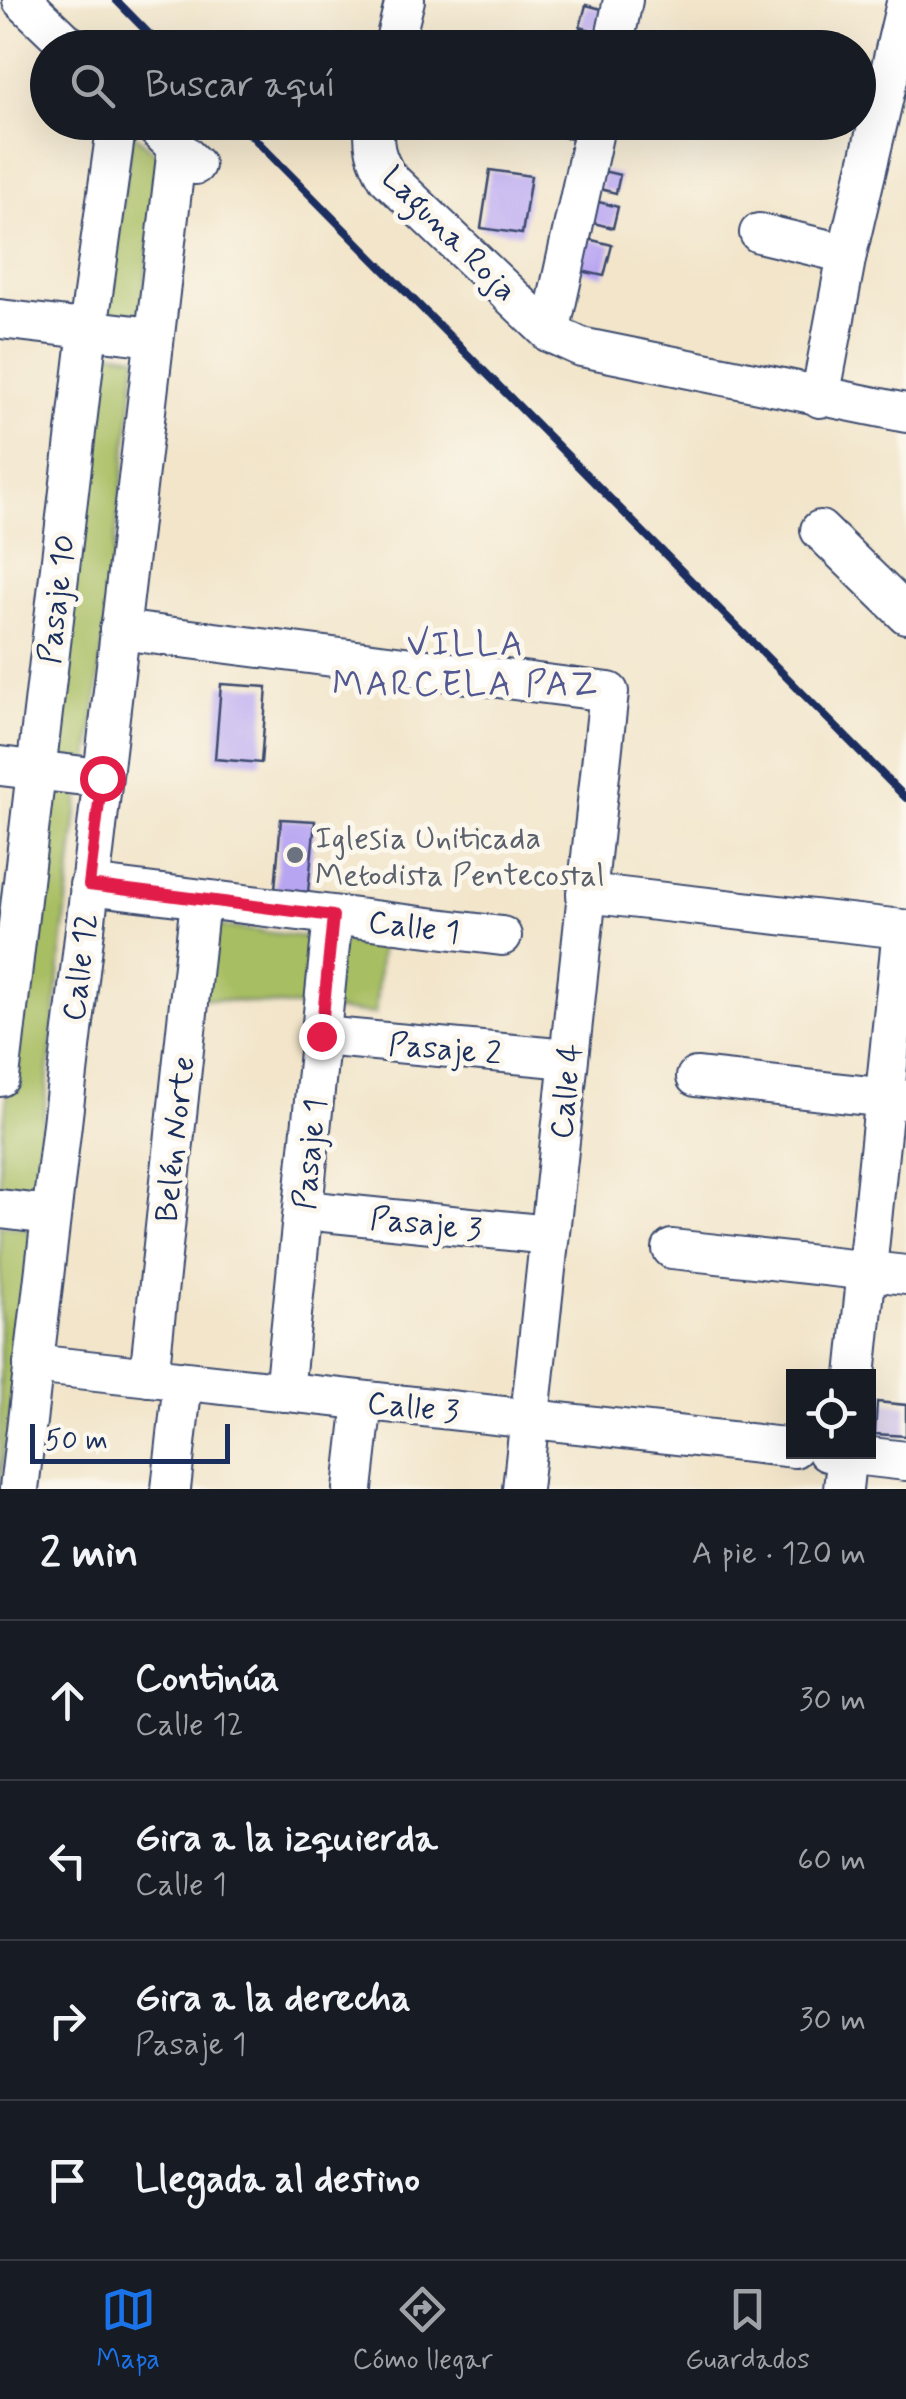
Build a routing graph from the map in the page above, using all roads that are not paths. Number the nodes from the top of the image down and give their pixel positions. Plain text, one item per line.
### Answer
1 (22, 0) edge
2 (405, 0) edge
3 (623, 0) edge
4 (906, 3) edge
5 (53, 30) edge
6 (398, 30) edge
7 (616, 30) edge
8 (876, 83) edge
9 (114, 140) edge
10 (372, 140) edge
11 (592, 140) edge
12 (865, 140) edge
13 (176, 147) edge
14 (759, 233) dead end
15 (848, 254) junction
16 (0, 319) edge
17 (88, 330) junction
18 (550, 333) junction
19 (153, 338) junction
20 (820, 398) junction
21 (906, 413) edge
22 (820, 530) dead end
23 (906, 614) edge
24 (118, 630) junction
25 (18, 768) edge
26 (102, 778) junction
27 (89, 885) junction
28 (586, 892) junction
29 (200, 900) junction
30 (333, 916) junction
31 (502, 936) dead end
32 (321, 1036) junction
33 (568, 1060) junction
34 (0, 1077) edge
35 (696, 1077) dead end
36 (896, 1099) edge
37 (0, 1209) edge
38 (304, 1210) junction
39 (50, 1215) junction
40 (549, 1235) junction
41 (672, 1249) dead end
42 (868, 1270) junction
43 (906, 1275) edge
44 (33, 1364) junction
45 (857, 1369) edge
46 (166, 1379) junction
47 (284, 1392) junction
48 (363, 1401) junction
49 (531, 1419) junction
50 (786, 1447) edge
51 (906, 1460) edge
52 (841, 1461) edge
53 (18, 1489) edge
54 (171, 1489) edge
55 (354, 1489) edge
56 (522, 1489) edge

1 - 5 street
2 - 6 street
3 - 7 street
4 - 8 street
9 - 17 street, Pasaje 10
10 - 18 street, Laguna Roja
11 - 18 street
12 - 15 street
13 - 19 street, Calle 12
14 - 15 street
15 - 20 street
16 - 17 street
17 - 19 street
17 - 25 street, Pasaje 10
18 - 20 street
19 - 24 street, Calle 12
20 - 21 street
22 - 23 street
24 - 26 street, Calle 12
24 - 28 street, Calle 4
25 - 26 street
25 - 34 street, Pasaje 10
26 - 27 street, Calle 12
27 - 29 street, Calle 1
27 - 39 street, Calle 12
28 - 33 street, Calle 4
28 - 36 street
29 - 30 street, Calle 1
29 - 46 street, Belén Norte
30 - 31 street, Calle 1
30 - 32 street, Pasaje 1
32 - 33 street, Pasaje 2
32 - 38 street, Pasaje 1
33 - 40 street, Calle 4
35 - 36 street
36 - 42 street
37 - 39 street
38 - 40 street, Pasaje 3
38 - 47 street, Pasaje 1
39 - 44 street, Calle 12
40 - 49 street, Calle 4
41 - 42 street
42 - 43 street
42 - 45 street
44 - 46 street, Calle 3
44 - 53 street, Calle 12
46 - 47 street, Calle 3
46 - 54 street, Belén Norte
47 - 48 street, Calle 3
48 - 49 street, Calle 3
48 - 55 street
49 - 50 street, Calle 3
49 - 56 street, Calle 4
51 - 52 street

